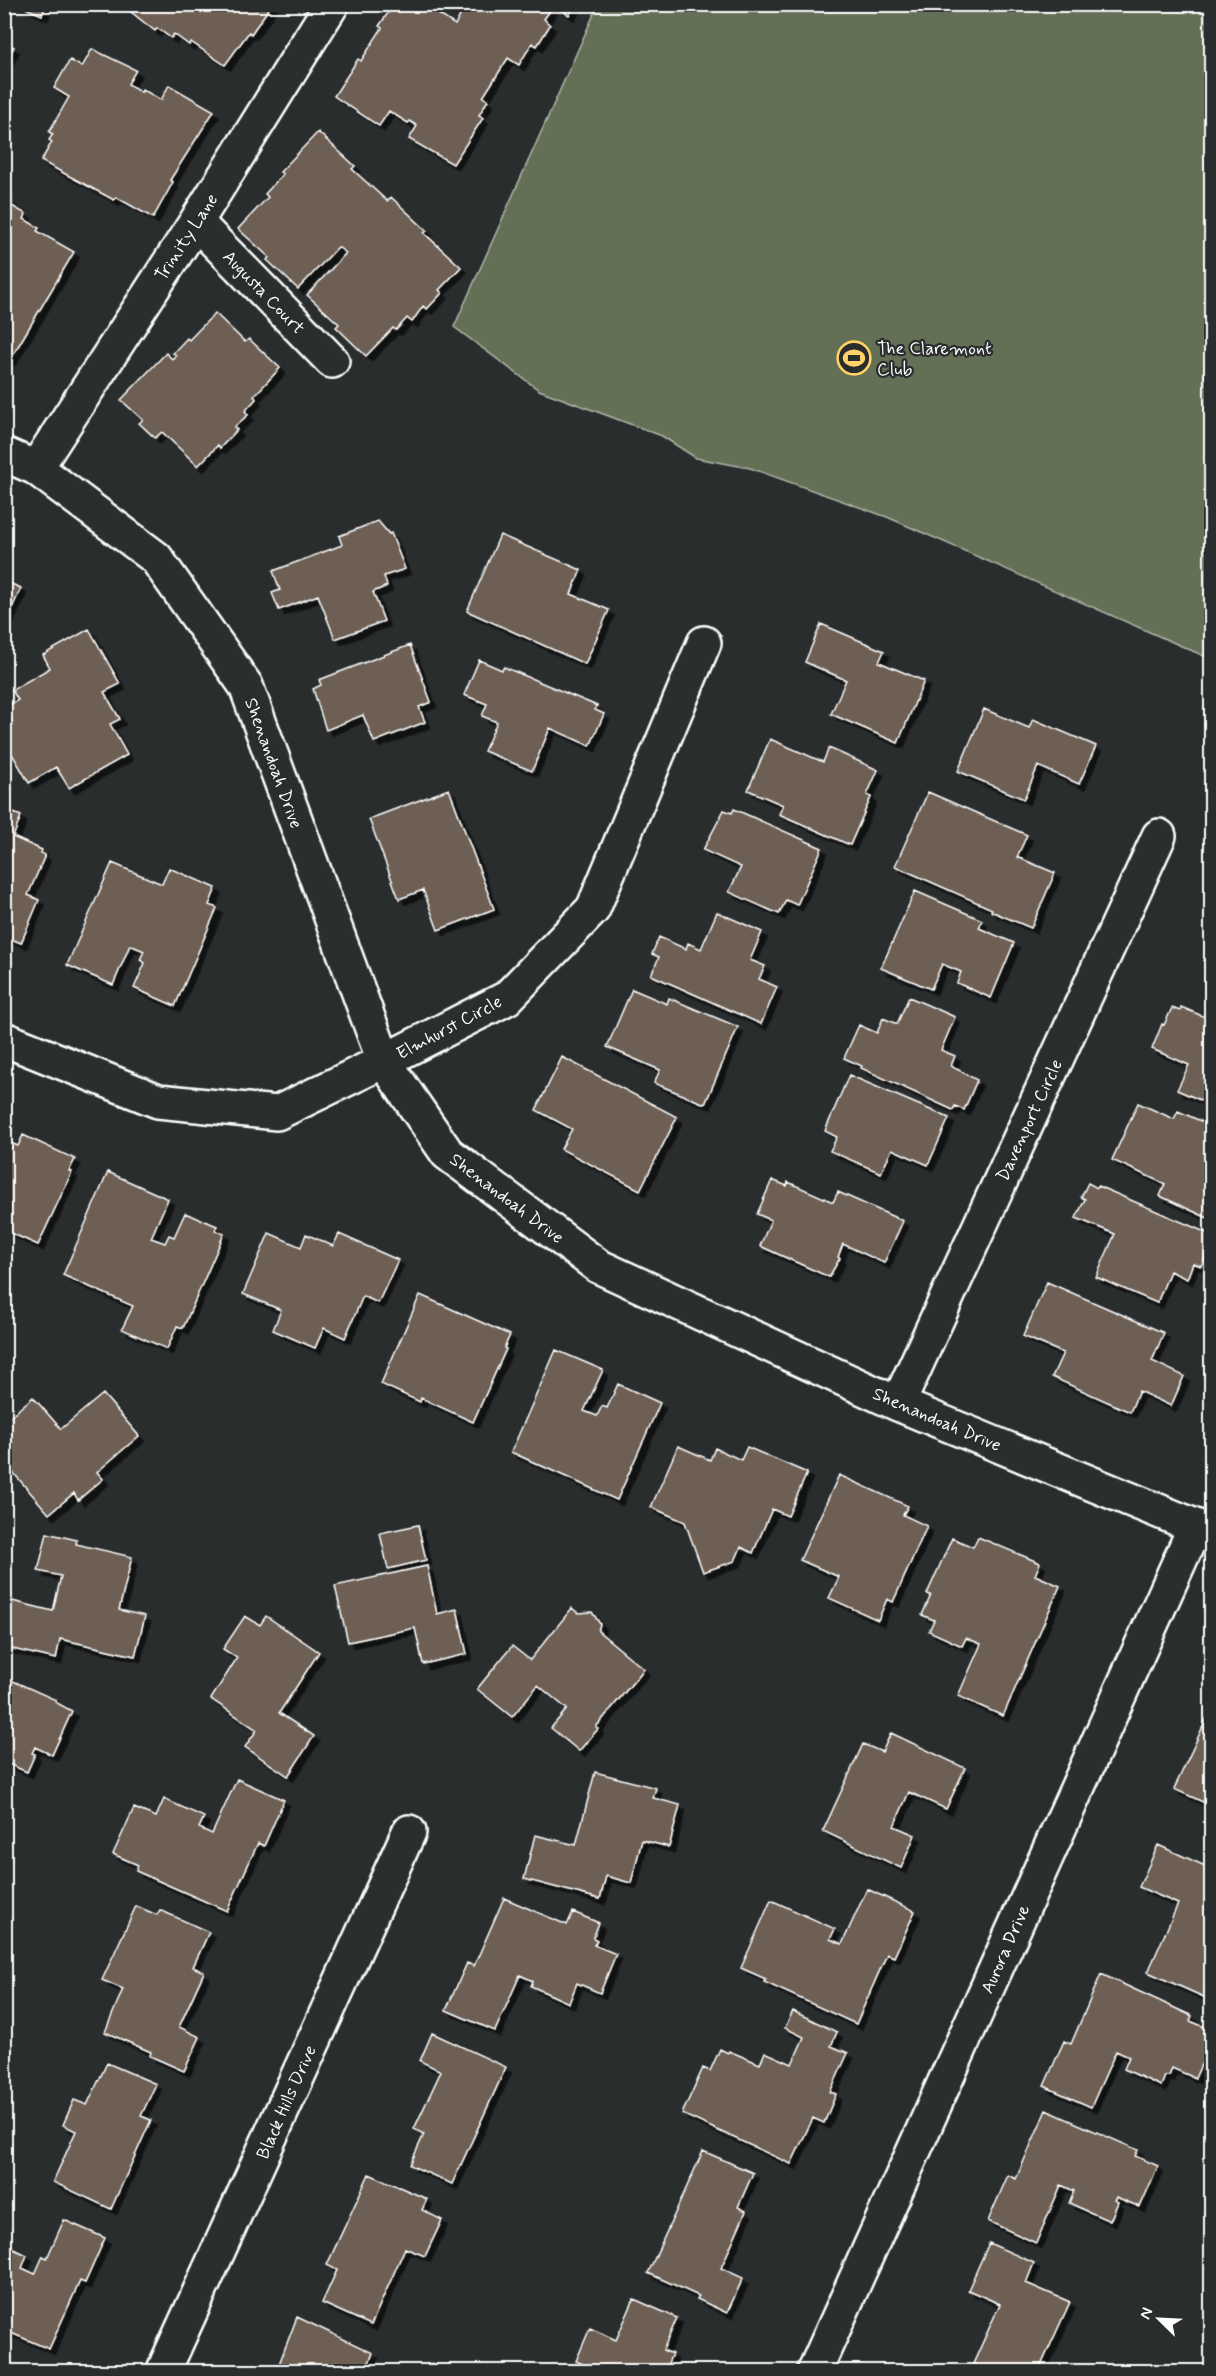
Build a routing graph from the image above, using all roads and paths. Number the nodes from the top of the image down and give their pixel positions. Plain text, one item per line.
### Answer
1 (332, 4) edge
2 (196, 222) junction
3 (332, 361) dead end
4 (4, 454) edge
5 (36, 468) junction
6 (704, 643) dead end
7 (1159, 836) dead end
8 (4, 1039) edge
9 (384, 1061) junction
10 (898, 1404) junction
11 (1203, 1530) edge
12 (409, 1832) dead end
13 (164, 2372) edge
14 (814, 2372) edge

1 - 2 street, Trinity Lane
2 - 3 street, Augusta Court
2 - 5 street, Trinity Lane
4 - 5 street, Shenandoah Drive
5 - 9 street, Shenandoah Drive
6 - 9 street, Elmhurst Circle
7 - 10 street, Davenport Circle
8 - 9 street, Elmhurst Circle
9 - 10 street, Shenandoah Drive
10 - 11 street, Shenandoah Drive
11 - 14 street, Aurora Drive
12 - 13 street, Black Hills Drive

